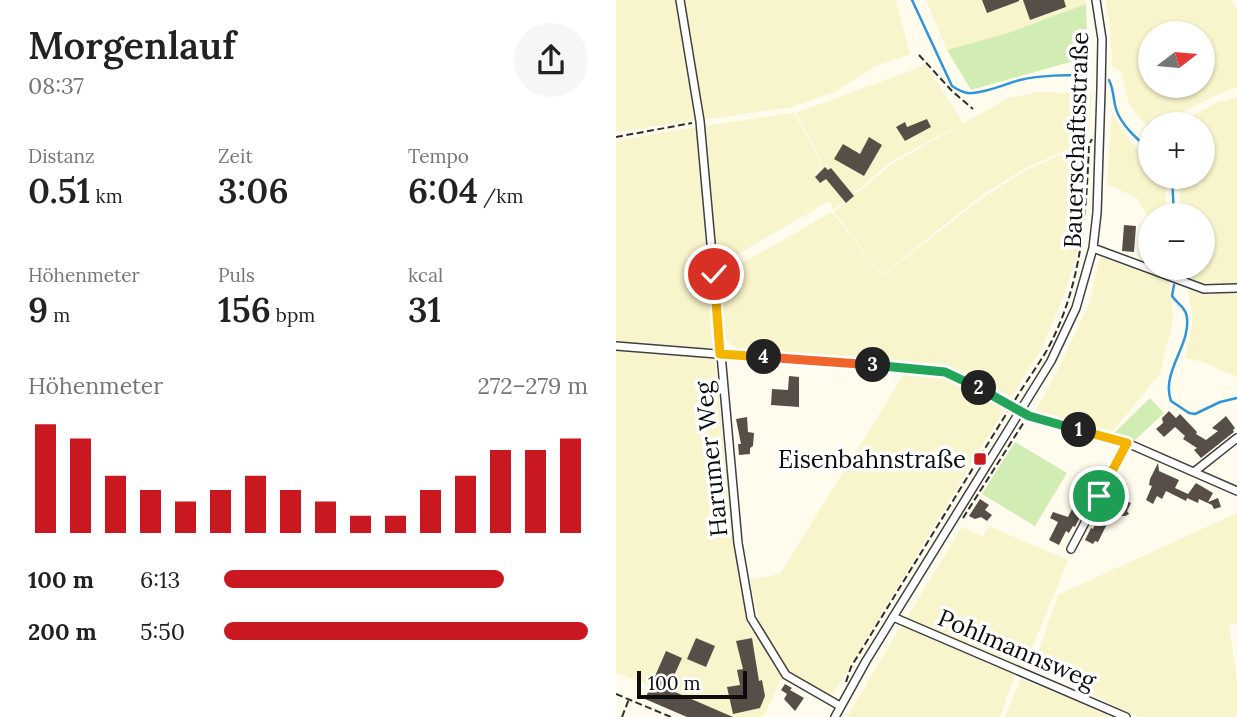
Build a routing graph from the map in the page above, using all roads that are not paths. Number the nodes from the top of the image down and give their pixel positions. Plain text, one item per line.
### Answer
1 (680, 0) edge
2 (1096, 0) edge
3 (1093, 248) junction
4 (1237, 288) edge
5 (616, 346) edge
6 (720, 354) junction
7 (1020, 412) junction
8 (1237, 438) edge
9 (1127, 443) junction
10 (1194, 472) junction
11 (1237, 491) edge
12 (1071, 549) dead end
13 (893, 617) junction
14 (840, 706) junction
15 (835, 717) edge
16 (1126, 717) edge

1 - 6 street, Harumer Weg
2 - 3 street, Bauerschaftsstraße
3 - 4 street
3 - 7 street, Bauerschaftsstraße
5 - 6 street
6 - 7 street
6 - 14 street, Harumer Weg
7 - 9 street
7 - 13 street, Bauerschaftsstraße
8 - 10 street
9 - 10 street
9 - 12 street
10 - 11 street
13 - 14 street, Bauerschaftsstraße
13 - 16 street, Pohlmannsweg
14 - 15 street, Bauerschaftsstraße

